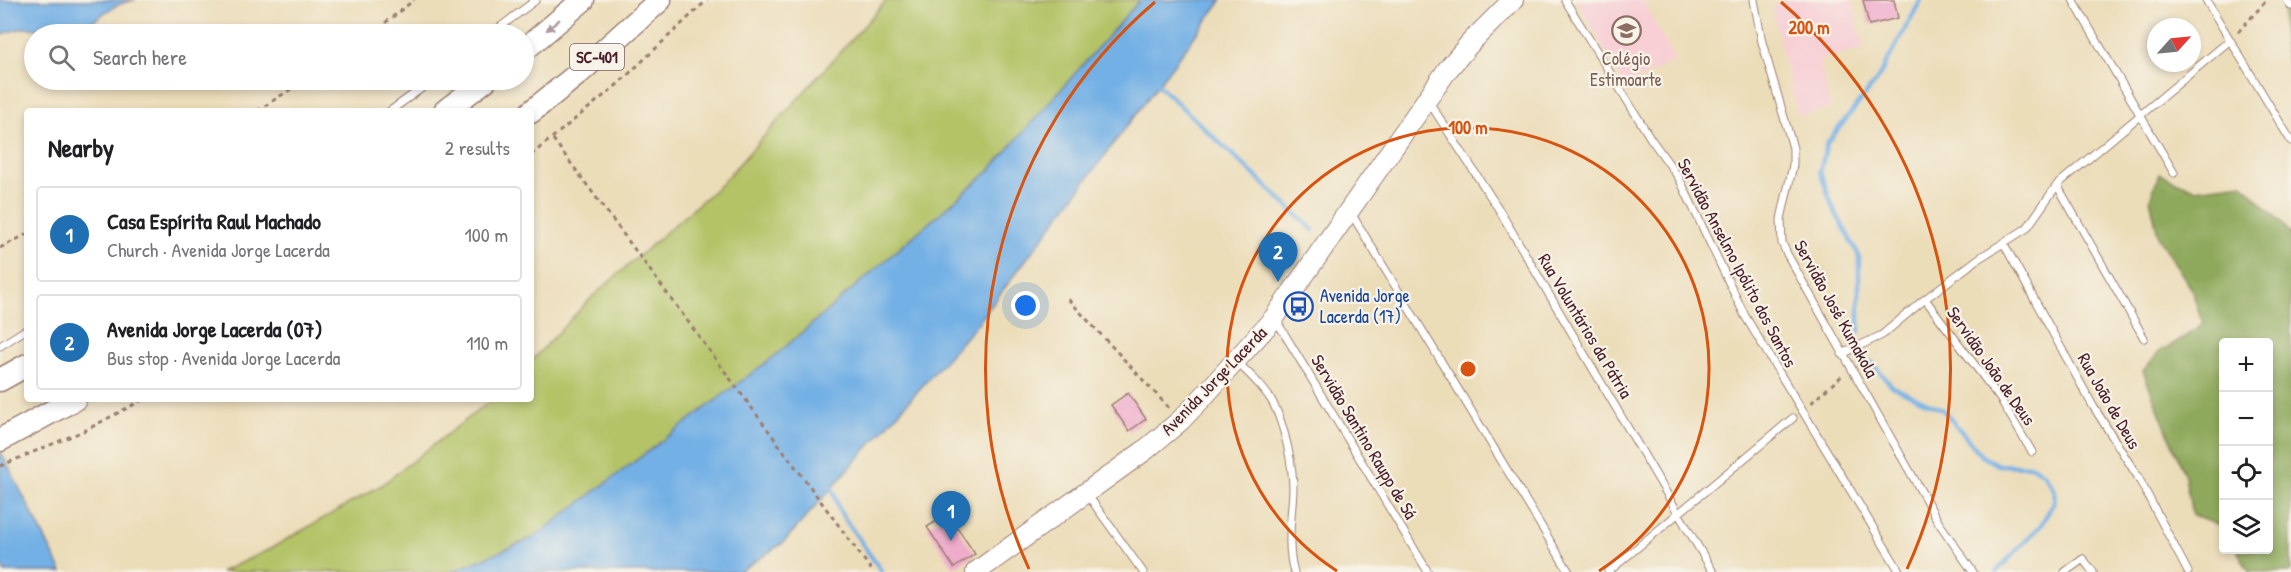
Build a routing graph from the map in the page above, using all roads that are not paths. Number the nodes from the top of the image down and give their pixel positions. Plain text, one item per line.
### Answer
1 (536, 0) edge
2 (583, 0) edge
3 (660, 0) edge
4 (1513, 0) edge
5 (1565, 0) edge
6 (1754, 0) edge
7 (2073, 0) edge
8 (2206, 0) edge
9 (2287, 0) edge
10 (2291, 6) edge
11 (504, 24) edge
12 (2229, 41) junction
13 (534, 42) edge
14 (419, 90) edge
15 (473, 90) edge
16 (1426, 98) junction
17 (394, 108) edge
18 (449, 108) edge
19 (534, 110) edge
20 (2139, 114) junction
21 (2291, 141) edge
22 (2174, 173) dead end
23 (2057, 184) junction
24 (1349, 211) junction
25 (2004, 244) junction
26 (1924, 299) junction
27 (1274, 318) junction
28 (24, 331) edge
29 (2144, 338) dead end
30 (0, 346) edge
31 (1842, 354) junction
32 (1236, 361) junction
33 (24, 367) edge
34 (0, 380) edge
35 (69, 402) edge
36 (1793, 418) dead end
37 (1, 439) edge
38 (2032, 452) dead end
39 (1086, 493) junction
40 (1679, 514) junction
41 (976, 572) edge
42 (1143, 572) edge
43 (1294, 572) edge
44 (1428, 572) edge
45 (1569, 572) edge
46 (1608, 572) edge
47 (1713, 572) edge
48 (1900, 572) edge
49 (1973, 572) edge
50 (2065, 572) edge
51 (2093, 572) edge
52 (2188, 572) edge

1 - 11 lane
2 -> 13 highway, SC-401
3 - 19 highway, SC-401
4 - 16 main road, Avenida Jorge Lacerda
5 - 48 lane, Servidão Anselmo Ipólito dos Santos
6 - 31 lane, Servidão José Kumakola
7 - 20 lane
8 - 12 lane
9 - 10 lane
12 - 20 lane
12 - 21 lane
14 - 17 lane
15 - 18 highway
16 - 24 main road, Avenida Jorge Lacerda
16 - 40 lane, Rua Voluntários da Pátria
20 - 22 lane
20 - 23 lane
23 - 25 lane
23 - 29 lane
24 - 27 main road, Avenida Jorge Lacerda
24 - 45 lane
25 - 26 lane
25 - 52 lane, Rua João de Deus
26 - 31 lane
26 - 38 lane, Servidão João de Deus
27 - 32 main road, Avenida Jorge Lacerda
27 - 44 lane, Servidão Santino Raupp de Sá
28 - 30 lane
31 - 49 lane, Servidão José Kumakola
32 - 39 main road, Avenida Jorge Lacerda
32 - 43 lane
33 - 34 highway
35 - 37 highway
36 - 40 lane
39 - 41 main road, Avenida Jorge Lacerda
39 - 42 lane
40 - 46 lane
40 - 47 lane, Rua Voluntários da Pátria
50 - 51 lane

